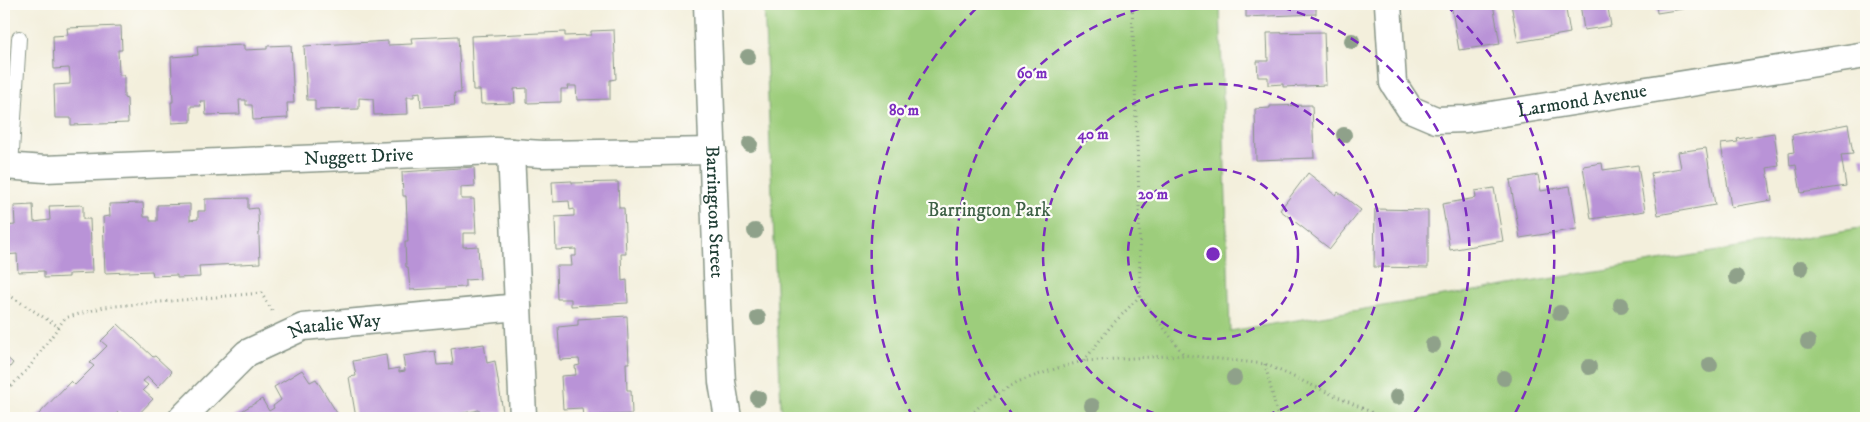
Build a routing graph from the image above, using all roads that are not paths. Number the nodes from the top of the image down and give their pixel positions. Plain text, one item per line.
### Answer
1 (707, 4) edge
2 (1388, 4) edge
3 (19, 38) dead end
4 (1866, 55) edge
5 (713, 151) junction
6 (511, 152) junction
7 (7, 167) edge
8 (518, 307) junction
9 (523, 416) dead end
10 (182, 418) edge
11 (728, 418) edge

1 - 5 street, Barrington Street
2 - 4 street, Larmond Avenue
3 - 7 lane
5 - 6 street, Nuggett Drive
5 - 11 street, Barrington Street
6 - 7 street, Nuggett Drive
6 - 8 street
8 - 9 street
8 - 10 street, Natalie Way

